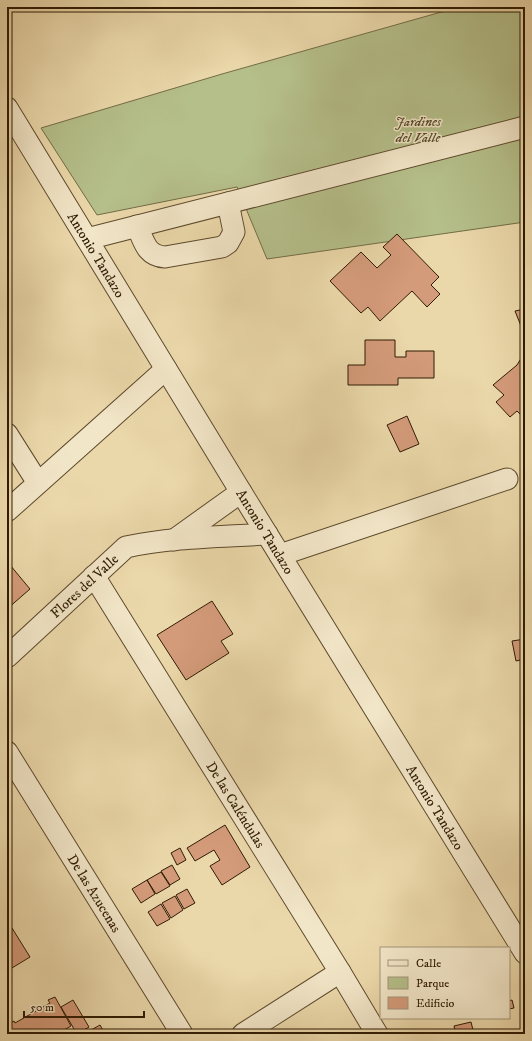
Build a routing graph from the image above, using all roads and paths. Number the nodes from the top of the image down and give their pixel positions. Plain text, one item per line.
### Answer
1 (7, 108) edge
2 (525, 127) edge
3 (228, 203) junction
4 (137, 226) junction
5 (87, 239) junction
6 (166, 369) junction
7 (7, 434) edge
8 (507, 479) dead end
9 (38, 483) junction
10 (241, 492) junction
11 (7, 511) edge
12 (267, 534) junction
13 (174, 540) junction
14 (280, 555) junction
15 (94, 576) junction
16 (7, 657) edge
17 (7, 752) edge
18 (525, 954) edge
19 (340, 972) junction
20 (182, 1034) edge
21 (243, 1034) edge
22 (377, 1034) edge

1 - 5 street, Antonio Tandazo
2 - 3 street
3 - 4 street
3 - 4 street
4 - 5 street
5 - 6 street, Antonio Tandazo
6 - 9 street
6 - 10 street, Antonio Tandazo
7 - 9 street
8 - 14 street
9 - 11 street
10 - 12 street, Antonio Tandazo
10 - 13 street, Flores del Valle
12 - 13 street, Flores del Valle
12 - 14 street, Antonio Tandazo
13 - 15 street, Flores del Valle
14 - 18 street, Antonio Tandazo
15 - 16 street, Flores del Valle
15 - 19 street, De las Caléndulas
17 - 20 street, De las Azucenas
19 - 21 street
19 - 22 street, De las Caléndulas

